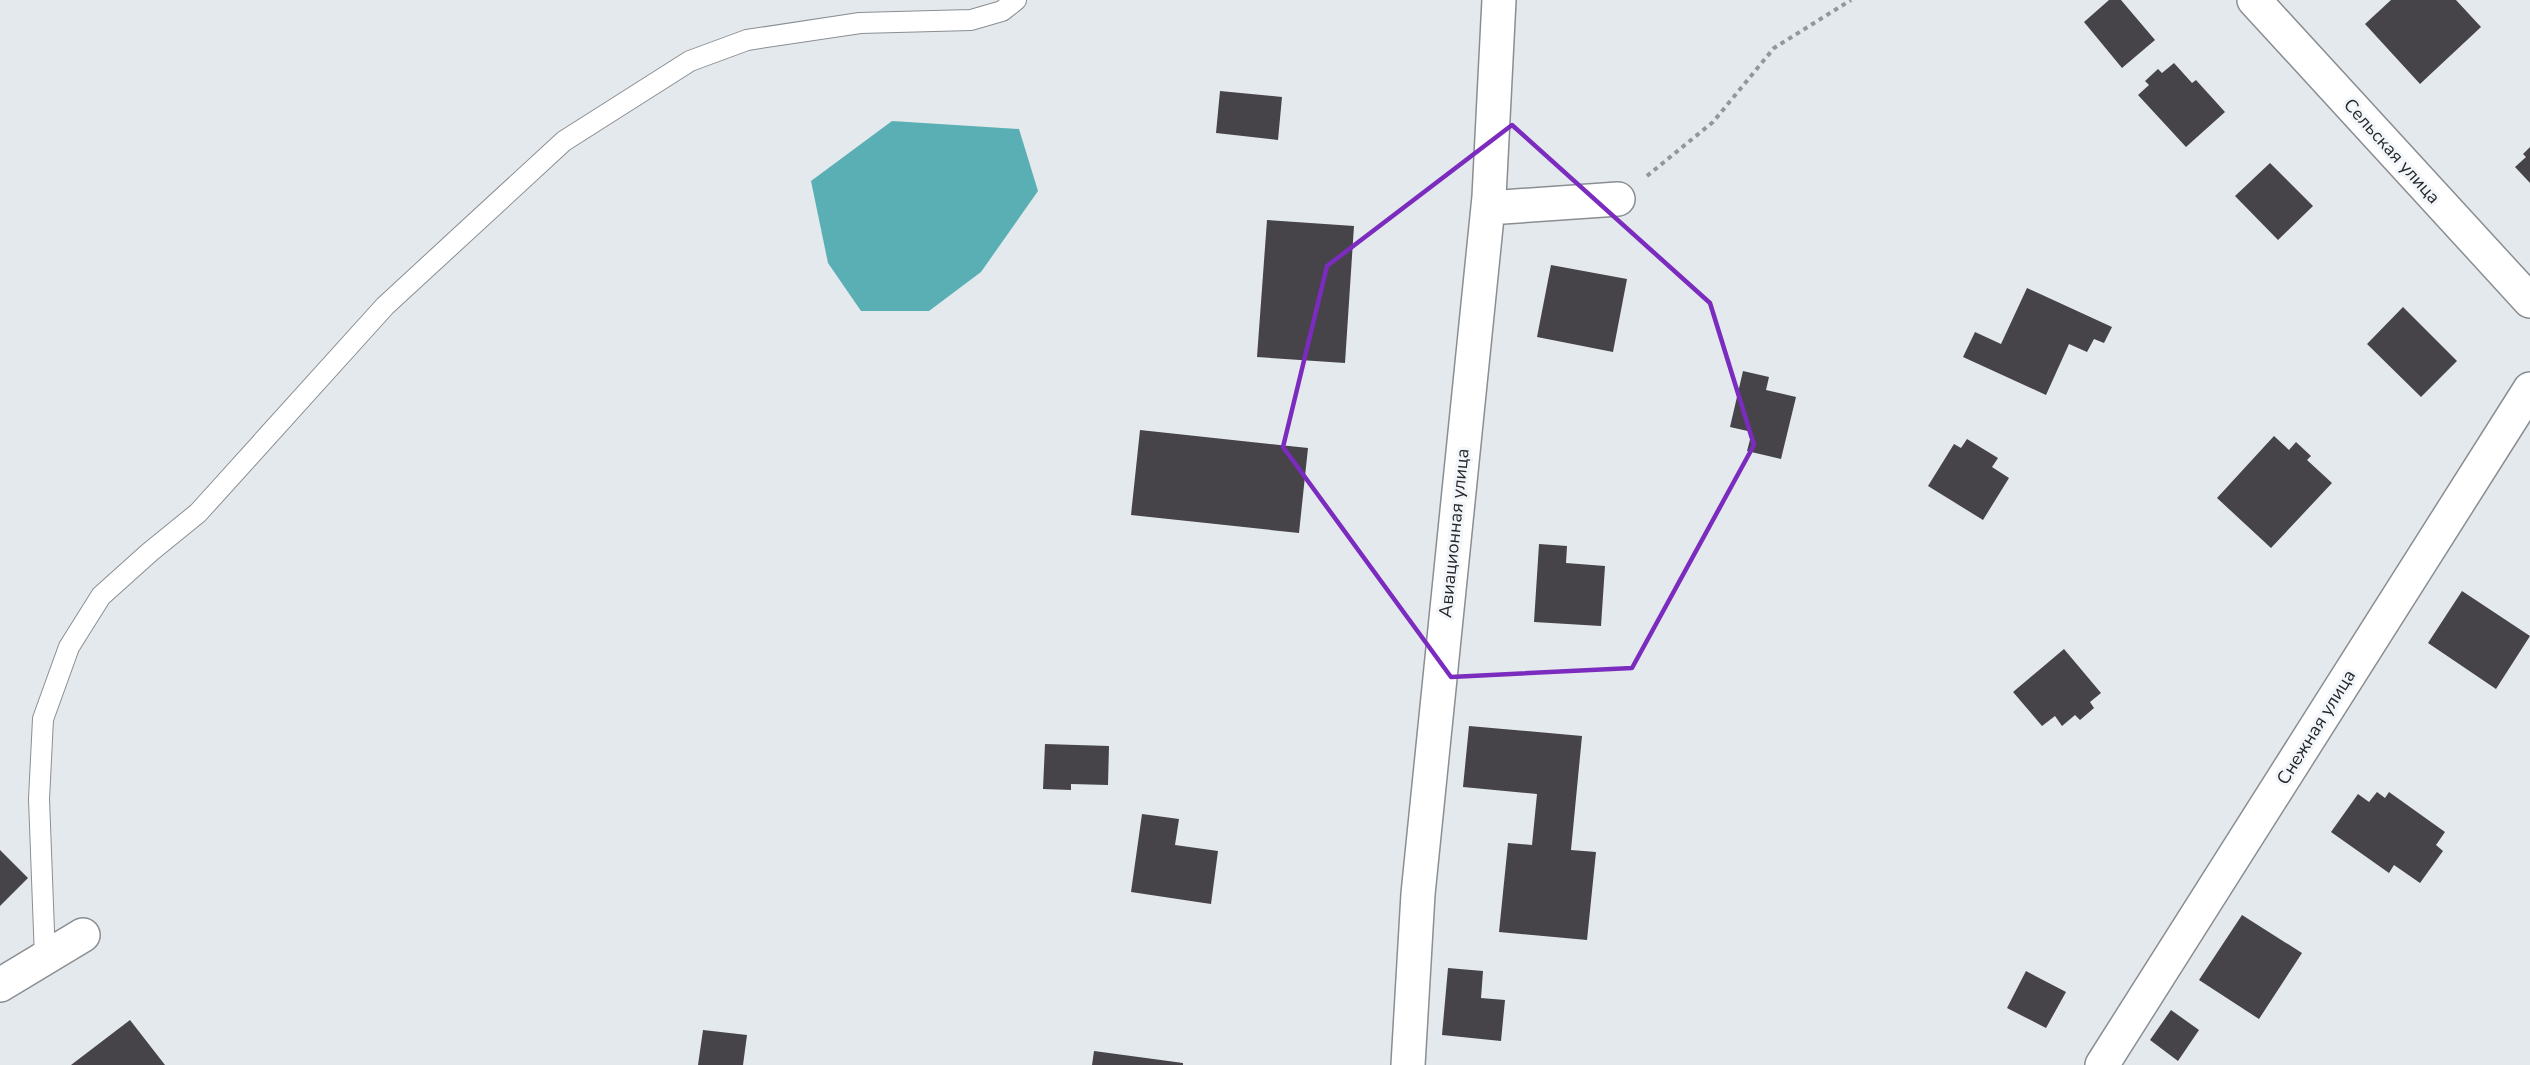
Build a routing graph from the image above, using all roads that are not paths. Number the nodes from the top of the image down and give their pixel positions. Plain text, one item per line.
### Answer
1 (1016, 0) edge
2 (1499, 0) edge
3 (2254, 0) edge
4 (1618, 199) road end
5 (1488, 208) junction
6 (2530, 301) edge
7 (2530, 389) edge
8 (83, 935) dead end
9 (45, 958) junction
10 (0, 985) edge
11 (1408, 1065) edge
12 (2102, 1065) edge

1 - 9 lane
2 - 5 street, Авиационная улица
3 - 6 street, Сельская улица
4 - 5 street
5 - 11 street, Авиационная улица
7 - 12 street, Снежная улица
8 - 9 street
9 - 10 street

